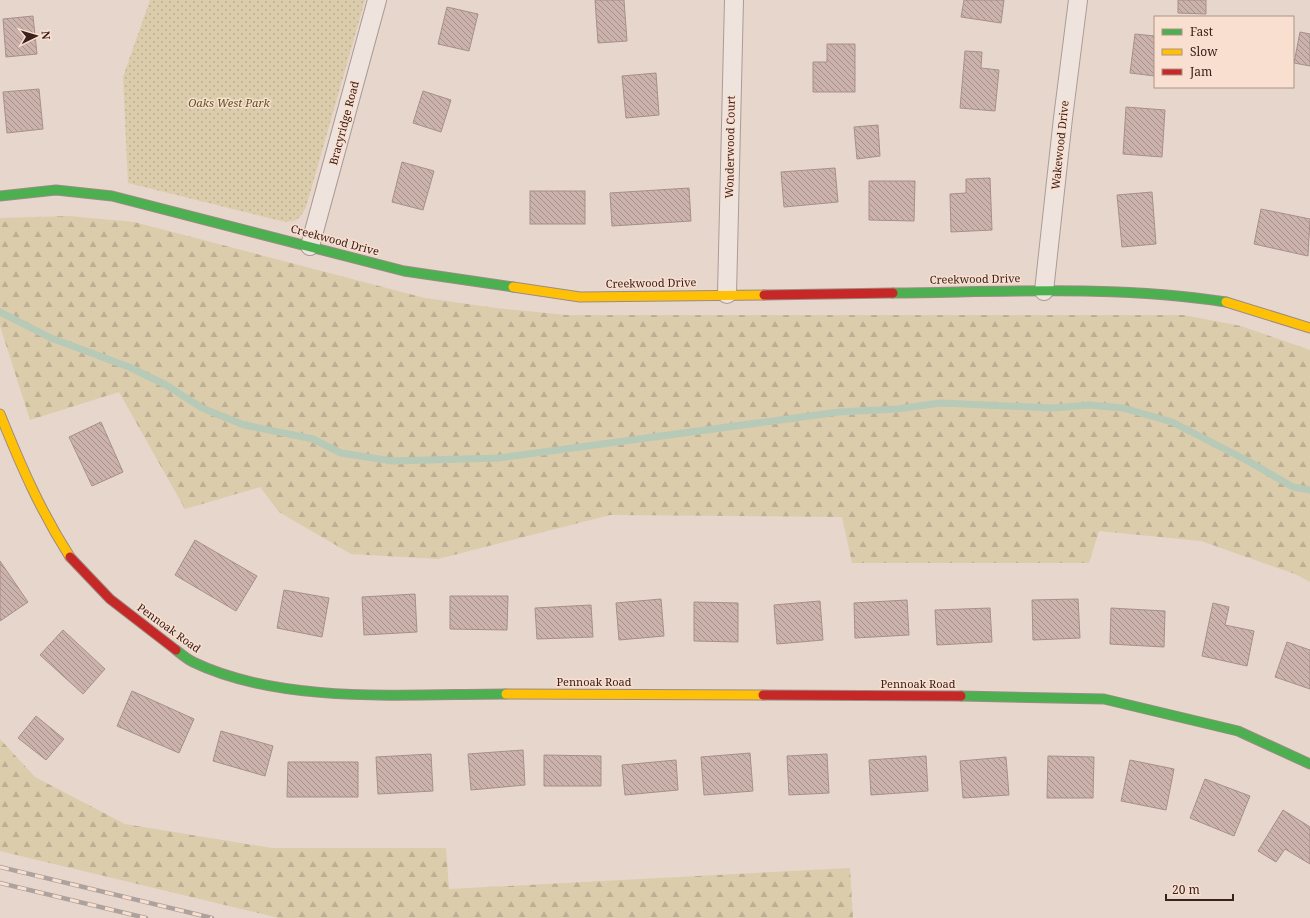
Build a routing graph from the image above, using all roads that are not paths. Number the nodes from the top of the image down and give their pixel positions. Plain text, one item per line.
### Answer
1 (377, 0) edge
2 (734, 0) edge
3 (1078, 0) edge
4 (0, 196) edge
5 (310, 246) junction
6 (1044, 291) junction
7 (727, 294) junction
8 (1310, 328) edge
9 (0, 414) edge
10 (1310, 764) edge

1 - 5 street, Bracyridge Road
2 - 7 street, Wonderwood Court
3 - 6 street, Wakewood Drive
4 - 5 street, Creekwood Drive
5 - 7 street, Creekwood Drive
6 - 7 street, Creekwood Drive
6 - 8 street, Creekwood Drive
9 - 10 street, Pennoak Road

